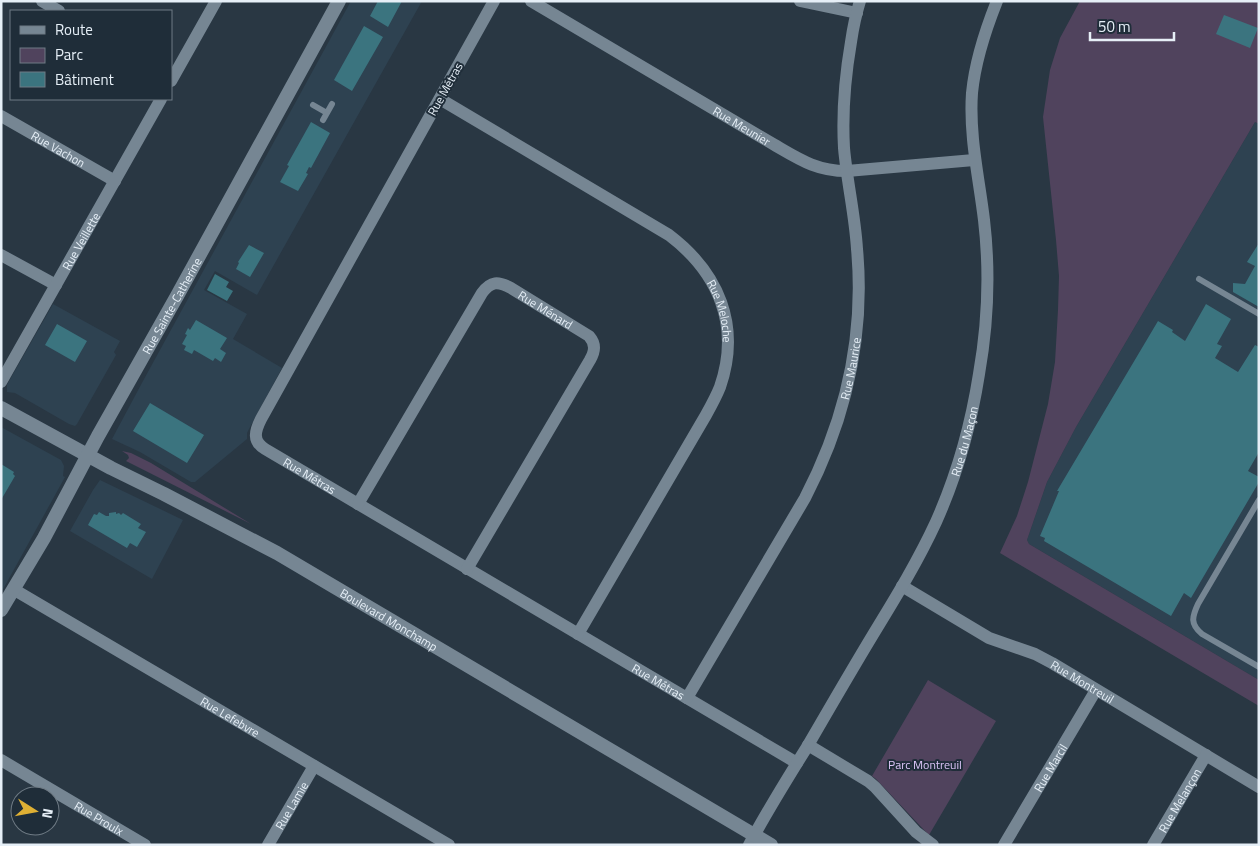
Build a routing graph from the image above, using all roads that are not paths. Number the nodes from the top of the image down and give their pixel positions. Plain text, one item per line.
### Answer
1 (42, 1) edge
2 (216, 1) edge
3 (339, 1) edge
4 (494, 1) edge
5 (531, 1) edge
6 (800, 1) edge
7 (997, 1) edge
8 (858, 7) edge
9 (58, 10) edge
10 (172, 77) edge
11 (440, 99) junction
12 (160, 100) edge
13 (332, 104) dead end
14 (312, 105) dead end
15 (327, 113) junction
16 (1, 116) edge
17 (323, 120) dead end
18 (974, 160) junction
19 (847, 171) junction
20 (115, 181) junction
21 (1, 255) edge
22 (1199, 279) dead end
23 (56, 285) junction
24 (1259, 314) edge
25 (1, 382) edge
26 (1, 408) edge
27 (88, 455) junction
28 (1259, 500) edge
29 (358, 504) junction
30 (468, 569) junction
31 (902, 586) junction
32 (13, 589) junction
33 (1, 610) edge
34 (578, 634) junction
35 (1259, 667) edge
36 (1096, 690) junction
37 (687, 698) junction
38 (808, 745) junction
39 (1206, 755) junction
40 (1, 760) edge
41 (797, 763) junction
42 (314, 766) junction
43 (1259, 786) edge
44 (752, 840) edge
45 (146, 845) edge
46 (268, 845) edge
47 (448, 845) edge
48 (771, 845) edge
49 (934, 845) edge
50 (1004, 845) edge
51 (1153, 845) edge

1 - 9 street
2 - 10 street
3 - 27 street, Rue Sainte-Catherine
4 - 11 street, Rue Métras
5 - 19 street, Rue Meunier
6 - 8 street
7 - 18 street, Rue du Maçon
8 - 19 street, Rue Maurice
11 - 29 street, Rue Métras
11 - 34 street, Rue Meloche
12 - 20 street, Rue Veillette
13 - 15 lane
14 - 15 lane
15 - 17 lane
16 - 20 street, Rue Vachon
18 - 19 street, Rue Meunier
18 - 31 street, Rue du Maçon
19 - 37 street, Rue Maurice
20 - 23 street, Rue Veillette
21 - 23 street
22 - 24 lane
23 - 25 street, Rue Veillette
26 - 27 street, Boulevard Monchamp
27 - 32 street, Rue Sainte-Catherine
27 - 44 street, Boulevard Monchamp
28 - 35 lane
29 - 30 street, Rue Métras
29 - 30 street, Rue Ménard
30 - 34 street, Rue Métras
31 - 36 street, Rue Montreuil
31 - 38 street, Rue du Maçon
32 - 33 street, Rue Sainte-Catherine
32 - 42 street, Rue Lefebvre
34 - 37 street, Rue Métras
36 - 39 street, Rue Montreuil
36 - 50 street, Rue Marcil
37 - 41 street, Rue Métras
38 - 41 street, Rue du Maçon
38 - 49 street
39 - 43 street, Rue Montreuil
39 - 51 street, Rue Melançon
40 - 45 street, Rue Proulx
41 - 44 street, Rue du Maçon
42 - 46 street, Rue Lamie
42 - 47 street, Rue Lefebvre
44 - 48 street, Boulevard Monchamp

